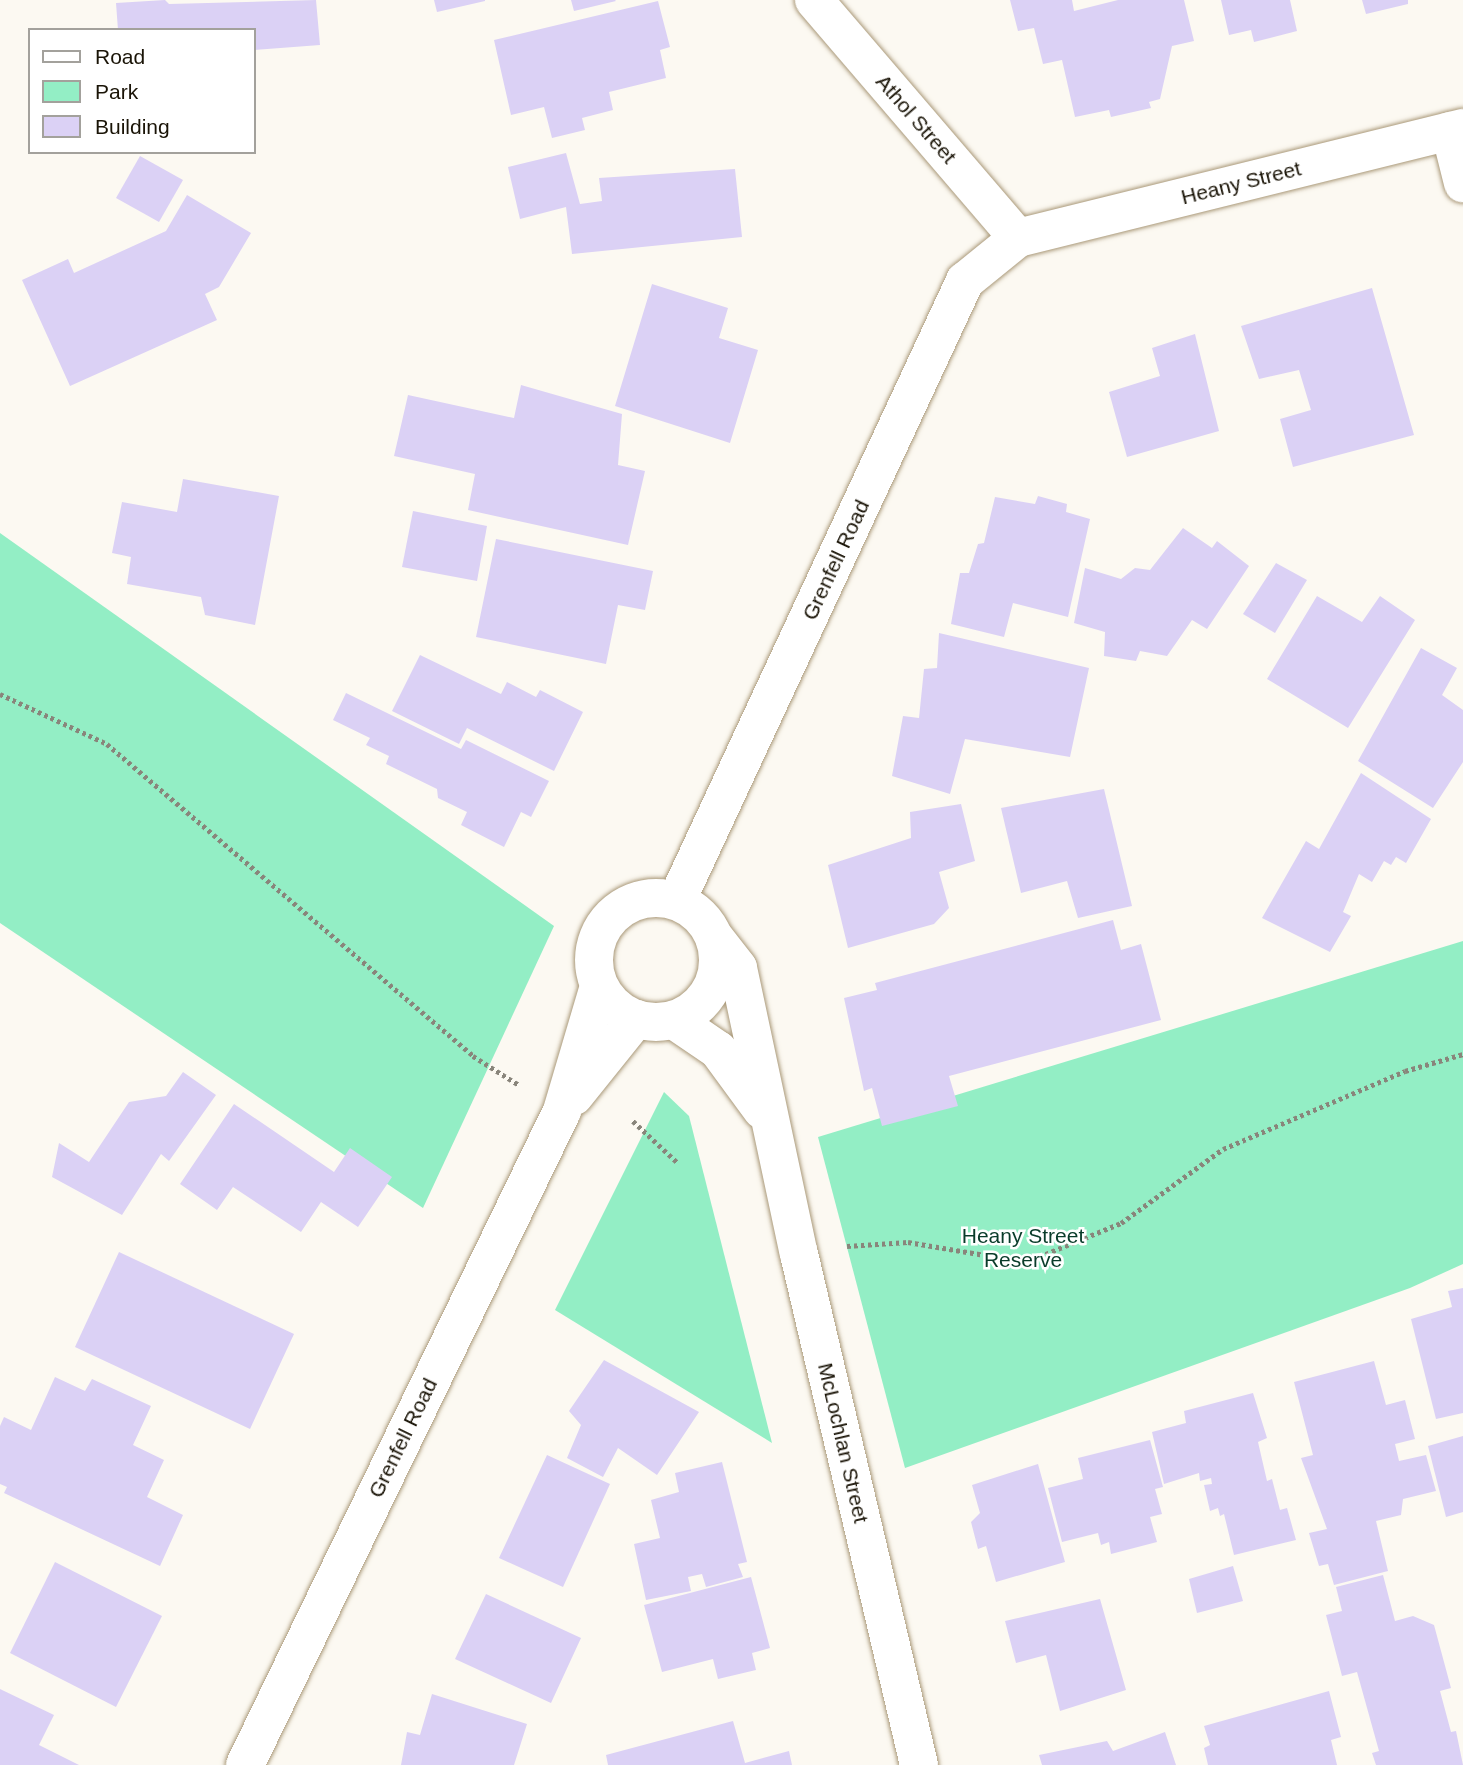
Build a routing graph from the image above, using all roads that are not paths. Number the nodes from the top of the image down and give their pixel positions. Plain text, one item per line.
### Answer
1 (814, 0) edge
2 (1457, 130) edge
3 (1463, 183) edge
4 (1018, 238) junction
5 (677, 901) junction
6 (715, 937) junction
7 (599, 986) junction
8 (636, 1019) junction
9 (674, 1020) junction
10 (562, 1111) junction
11 (769, 1121) junction
12 (245, 1765) edge
13 (919, 1765) edge

1 - 4 street, Athol Street
2 - 3 street
2 - 4 street, Heany Street
4 - 5 street, Grenfell Road
5 - 6 street
5 - 7 street
6 - 9 street
6 - 11 street, McLochlan Street
7 - 8 street
7 - 10 street, Grenfell Road
8 - 9 street
8 - 10 street, Grenfell Road
9 - 11 street, McLochlan Street
10 - 12 street, Grenfell Road
11 - 13 street, McLochlan Street

